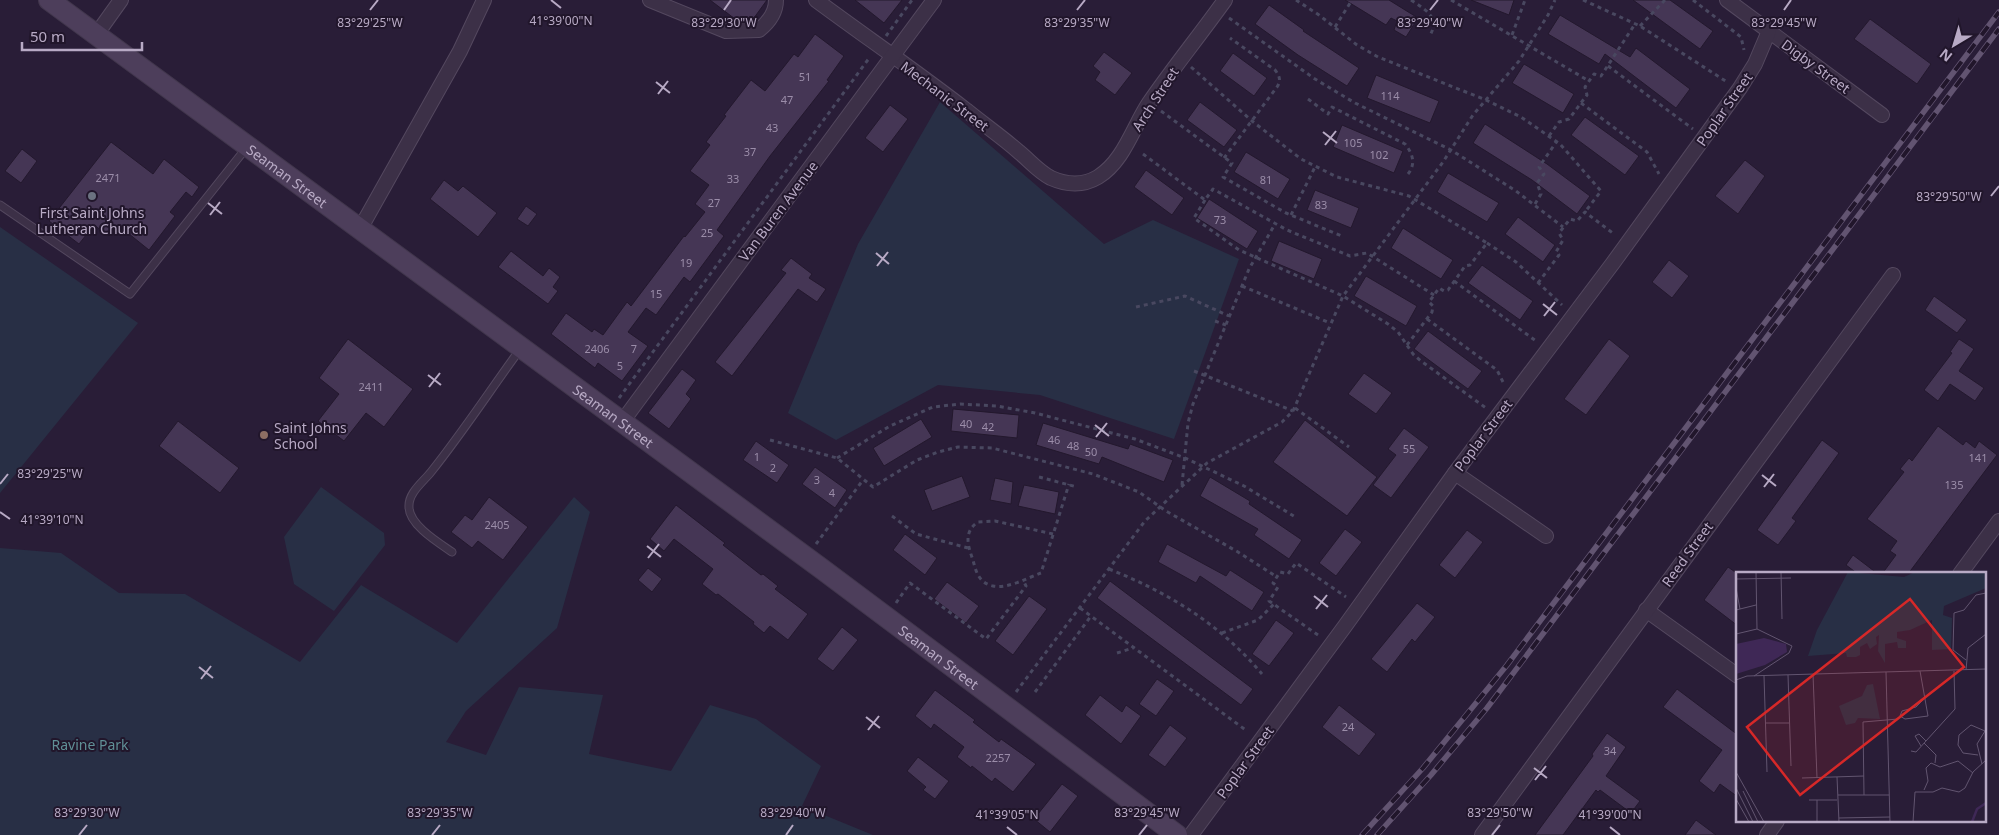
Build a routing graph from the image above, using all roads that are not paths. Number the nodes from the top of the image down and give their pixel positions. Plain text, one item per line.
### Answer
1 (49, 0) edge
2 (121, 0) edge
3 (484, 0) edge
4 (650, 0) edge
5 (776, 0) edge
6 (816, 0) edge
7 (934, 0) edge
8 (1225, 0) edge
9 (1727, 0) edge
10 (1769, 31) junction
11 (96, 35) junction
12 (892, 56) junction
13 (1882, 115) dead end
14 (248, 146) junction
15 (1077, 184) joint
16 (0, 205) edge
17 (360, 229) junction
18 (1893, 275) dead end
19 (521, 348) junction
20 (622, 422) junction
21 (1455, 472) junction
22 (1999, 521) edge
23 (1546, 536) dead end
24 (452, 552) dead end
25 (1961, 572) edge
26 (1646, 610) junction
27 (1736, 675) edge
28 (1777, 822) edge
29 (1178, 835) edge
30 (1191, 835) edge
31 (1482, 835) edge
32 (1767, 835) edge

1 - 11 street, Seaman Street
2 - 11 street
3 - 17 street
4 - 5 street
6 - 12 street, Mechanic Street
7 - 12 street, Van Buren Avenue
8 - 15 street, Arch Street
9 - 10 street, Digby Street
10 - 13 street, Digby Street
10 - 21 street, Poplar Street
11 - 14 street, Seaman Street
12 - 15 street, Mechanic Street
12 - 20 street, Van Buren Avenue
14 - 16 lane
14 - 17 street, Seaman Street
17 - 19 street, Seaman Street
18 - 26 street, Reed Street
19 - 20 street, Seaman Street
19 - 24 lane
20 - 29 street, Seaman Street
21 - 23 street
21 - 30 street, Poplar Street
22 - 25 street
26 - 27 street
26 - 31 street, Reed Street
28 - 32 street

